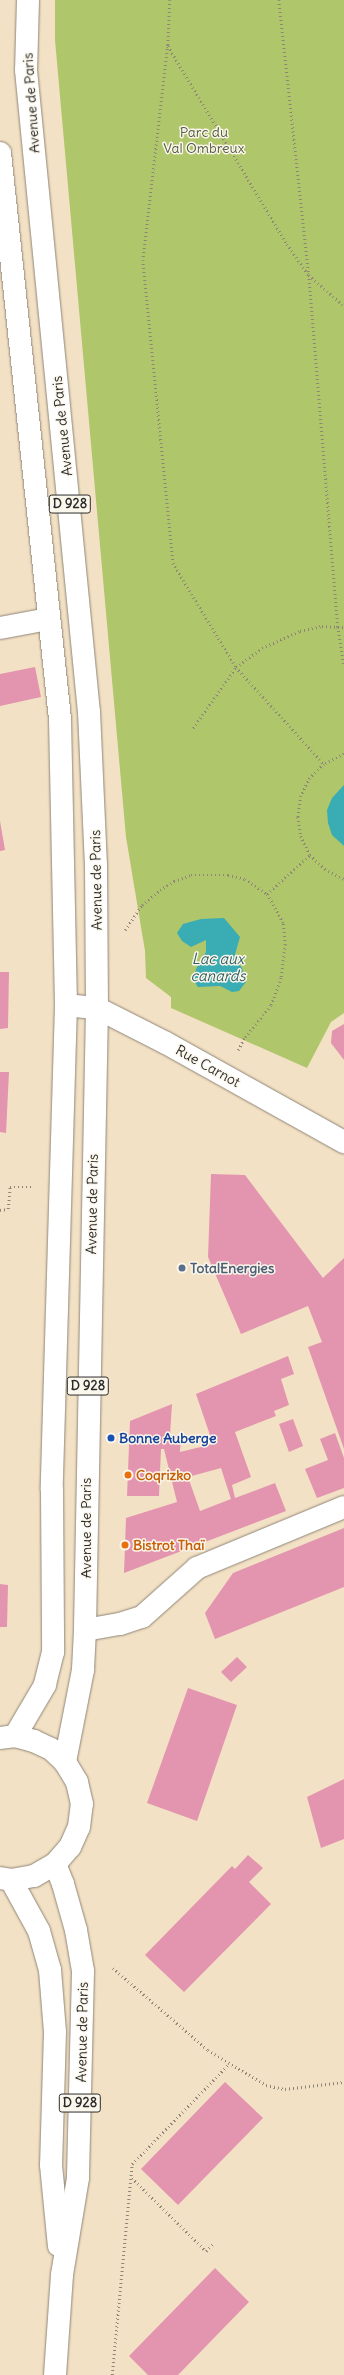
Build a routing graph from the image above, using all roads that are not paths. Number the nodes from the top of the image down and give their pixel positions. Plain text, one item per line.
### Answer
1 (28, 0) edge
2 (0, 153) edge
3 (48, 619) junction
4 (0, 628) edge
5 (66, 1005) junction
6 (97, 1008) junction
7 (344, 1142) edge
8 (344, 1507) edge
9 (86, 1630) junction
10 (8, 1737) edge
11 (65, 1762) junction
12 (55, 1864) junction
13 (5, 1879) edge
14 (62, 2275) junction
15 (55, 2375) edge

1 - 6 main road, Avenue de Paris / D 928
2 - 3 main road, D 928
3 - 4 main road
3 - 5 main road, D 928
5 - 6 main road, Rue Carnot
5 - 10 main road, D 928
6 - 7 main road, Rue Carnot
6 - 9 main road, Avenue de Paris / D 928
8 - 9 main road
9 - 11 main road, Avenue de Paris / D 928
10 - 11 main road
11 - 12 main road
12 - 13 main road
12 - 14 main road, Avenue de Paris / D 928
13 - 14 main road, Avenue de Paris / D 928
14 - 15 main road, Avenue de Paris / D 928

